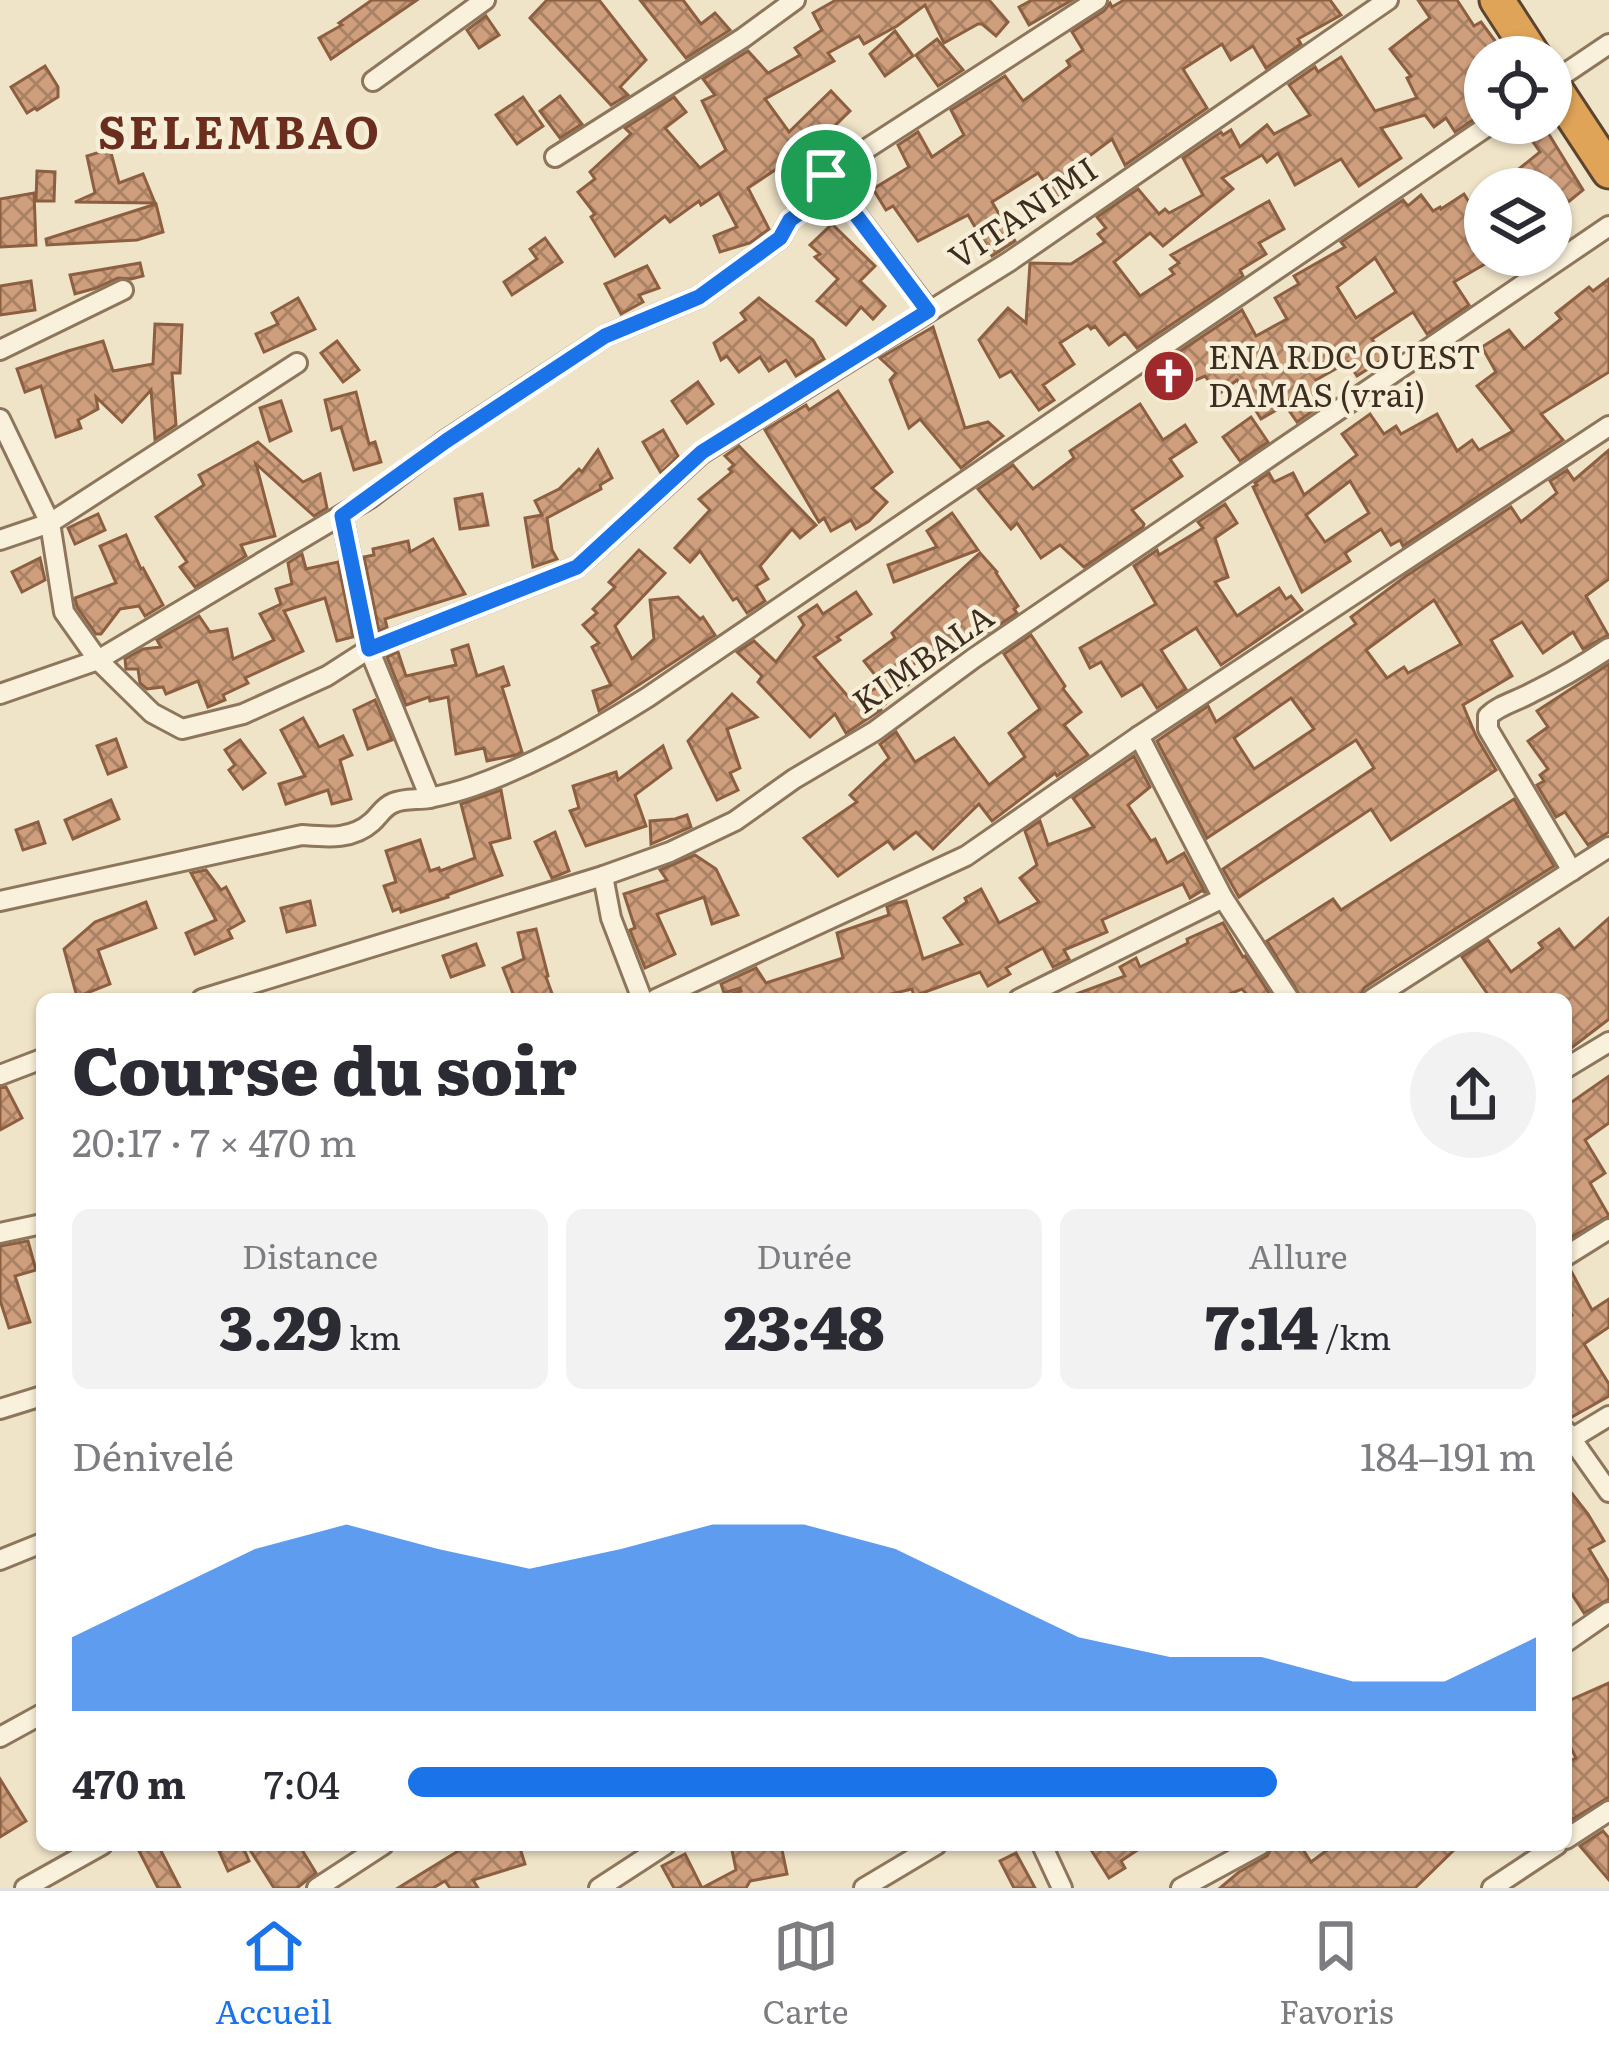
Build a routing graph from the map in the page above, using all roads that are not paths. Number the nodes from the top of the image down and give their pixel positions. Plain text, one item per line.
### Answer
1 (485, 0) edge
2 (795, 0) edge
3 (1097, 0) edge
4 (1388, 0) edge
5 (1497, 0) edge
6 (1520, 36) edge
7 (1609, 44) edge
8 (1572, 69) edge
9 (373, 81) dead end
10 (1572, 115) edge
11 (1464, 142) edge
12 (555, 157) dead end
13 (1609, 171) edge
14 (826, 175) junction
15 (1609, 226) edge
16 (123, 290) dead end
17 (928, 311) junction
18 (0, 350) edge
19 (297, 363) dead end
20 (0, 419) edge
21 (1609, 426) edge
22 (342, 516) junction
23 (50, 523) junction
24 (0, 540) edge
25 (1609, 648) edge
26 (369, 649) junction
27 (98, 660) junction
28 (0, 694) edge
29 (1139, 736) junction
30 (430, 798) junction
31 (1609, 847) edge
32 (1572, 872) junction
33 (603, 876) junction
34 (1222, 898) junction
35 (0, 901) edge
36 (222, 993) edge
37 (640, 993) edge
38 (669, 993) edge
39 (1031, 993) edge
40 (1285, 993) edge
41 (1381, 993) edge
42 (1609, 1042) edge
43 (36, 1061) edge
44 (1572, 1064) edge
45 (0, 1075) edge
46 (36, 1225) edge
47 (1609, 1228) edge
48 (0, 1233) edge
49 (1572, 1252) edge
50 (36, 1398) edge
51 (0, 1409) edge
52 (1609, 1415) edge
53 (1572, 1436) edge
54 (1572, 1443) edge
55 (1609, 1492) edge
56 (36, 1545) edge
57 (0, 1560) edge
58 (1609, 1612) edge
59 (1572, 1638) edge
60 (36, 1717) edge
61 (0, 1737) edge
62 (1609, 1810) edge
63 (1572, 1835) edge
64 (91, 1851) edge
65 (374, 1851) edge
66 (656, 1851) edge
67 (926, 1851) edge
68 (1045, 1851) edge
69 (1249, 1851) edge
70 (1548, 1851) edge
71 (25, 1888) edge
72 (317, 1888) edge
73 (599, 1888) edge
74 (863, 1888) edge
75 (1062, 1888) edge
76 (1181, 1888) edge
77 (1492, 1888) edge

1 - 9 street
2 - 12 street
3 - 14 street
4 - 17 street, VITANIMI
5 - 6 highway
7 - 8 street
10 - 13 highway
11 - 30 street
14 - 17 street
14 - 22 street
15 - 33 street, KIMBALA
16 - 18 street
17 - 26 street, VITANIMI
19 - 23 street
20 - 23 street
21 - 29 street
22 - 26 street
22 - 27 street
23 - 24 street
23 - 27 street
25 - 32 street
26 - 27 street, VITANIMI
26 - 30 street
27 - 28 street
29 - 34 street
29 - 38 street
30 - 35 street
31 - 32 street
32 - 41 street
33 - 36 street, KIMBALA
33 - 37 street
34 - 39 street
34 - 40 street
42 - 44 street
43 - 45 street
46 - 48 street
47 - 49 street
50 - 51 street
52 - 53 street
54 - 55 street
56 - 57 street
58 - 59 street
60 - 61 street
62 - 63 street
64 - 71 street
65 - 72 street
66 - 73 street
67 - 74 street
68 - 75 street
69 - 76 street
70 - 77 street

